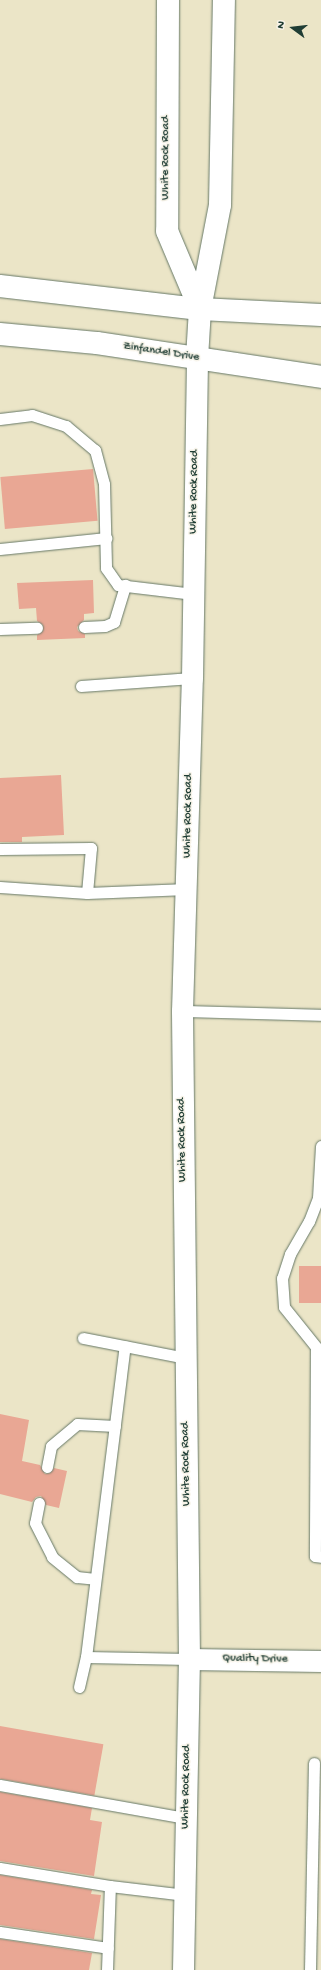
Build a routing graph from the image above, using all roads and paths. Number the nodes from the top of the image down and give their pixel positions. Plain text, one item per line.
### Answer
1 (168, 0) edge
2 (224, 0) edge
3 (0, 286) edge
4 (200, 309) junction
5 (321, 315) edge
6 (0, 334) edge
7 (197, 358) junction
8 (321, 377) edge
9 (0, 419) edge
10 (106, 538) junction
11 (0, 550) edge
12 (125, 585) junction
13 (193, 594) junction
14 (84, 627) dead end
15 (37, 628) dead end
16 (0, 629) edge
17 (192, 678) junction
18 (82, 686) dead end
19 (0, 849) edge
20 (0, 887) edge
21 (187, 889) junction
22 (87, 893) junction
23 (182, 1011) junction
24 (321, 1015) edge
25 (321, 1146) edge
26 (83, 1338) dead end
27 (125, 1346) junction
28 (186, 1358) junction
29 (115, 1426) junction
30 (47, 1467) dead end
31 (39, 1503) dead end
32 (321, 1556) edge
33 (95, 1579) junction
34 (86, 1657) junction
35 (190, 1660) junction
36 (321, 1660) edge
37 (79, 1687) dead end
38 (314, 1763) dead end
39 (0, 1785) edge
40 (186, 1818) junction
41 (0, 1868) edge
42 (110, 1886) junction
43 (185, 1895) junction
44 (0, 1932) edge
45 (108, 1948) junction
46 (107, 1970) edge
47 (183, 1970) edge
48 (310, 1970) edge

1 - 4 main road, White Rock Road
2 - 4 main road, White Rock Road
3 - 4 main road
4 - 5 main road
4 - 7 main road, White Rock Road
6 - 7 main road, Zinfandel Drive
7 - 8 main road, Zinfandel Drive
7 - 13 street, White Rock Road
9 - 10 lane
10 - 11 lane
10 - 12 lane
12 - 13 lane
12 - 14 lane
13 - 17 street, White Rock Road
15 - 16 lane
17 - 18 lane
17 - 21 street, White Rock Road
19 - 22 lane
20 - 22 lane
21 - 22 lane
21 - 23 street, White Rock Road
23 - 24 lane
23 - 28 street, White Rock Road
25 - 32 lane
26 - 27 lane
27 - 28 lane
27 - 29 lane
28 - 35 street, White Rock Road
29 - 30 lane
29 - 33 lane
31 - 33 lane
33 - 34 lane
34 - 35 lane
34 - 37 lane
35 - 36 street, Quality Drive
35 - 40 street, White Rock Road
38 - 48 lane
39 - 40 lane
40 - 43 street, White Rock Road
41 - 42 lane
42 - 43 lane
42 - 45 lane
43 - 47 street, White Rock Road
44 - 45 lane
45 - 46 lane

